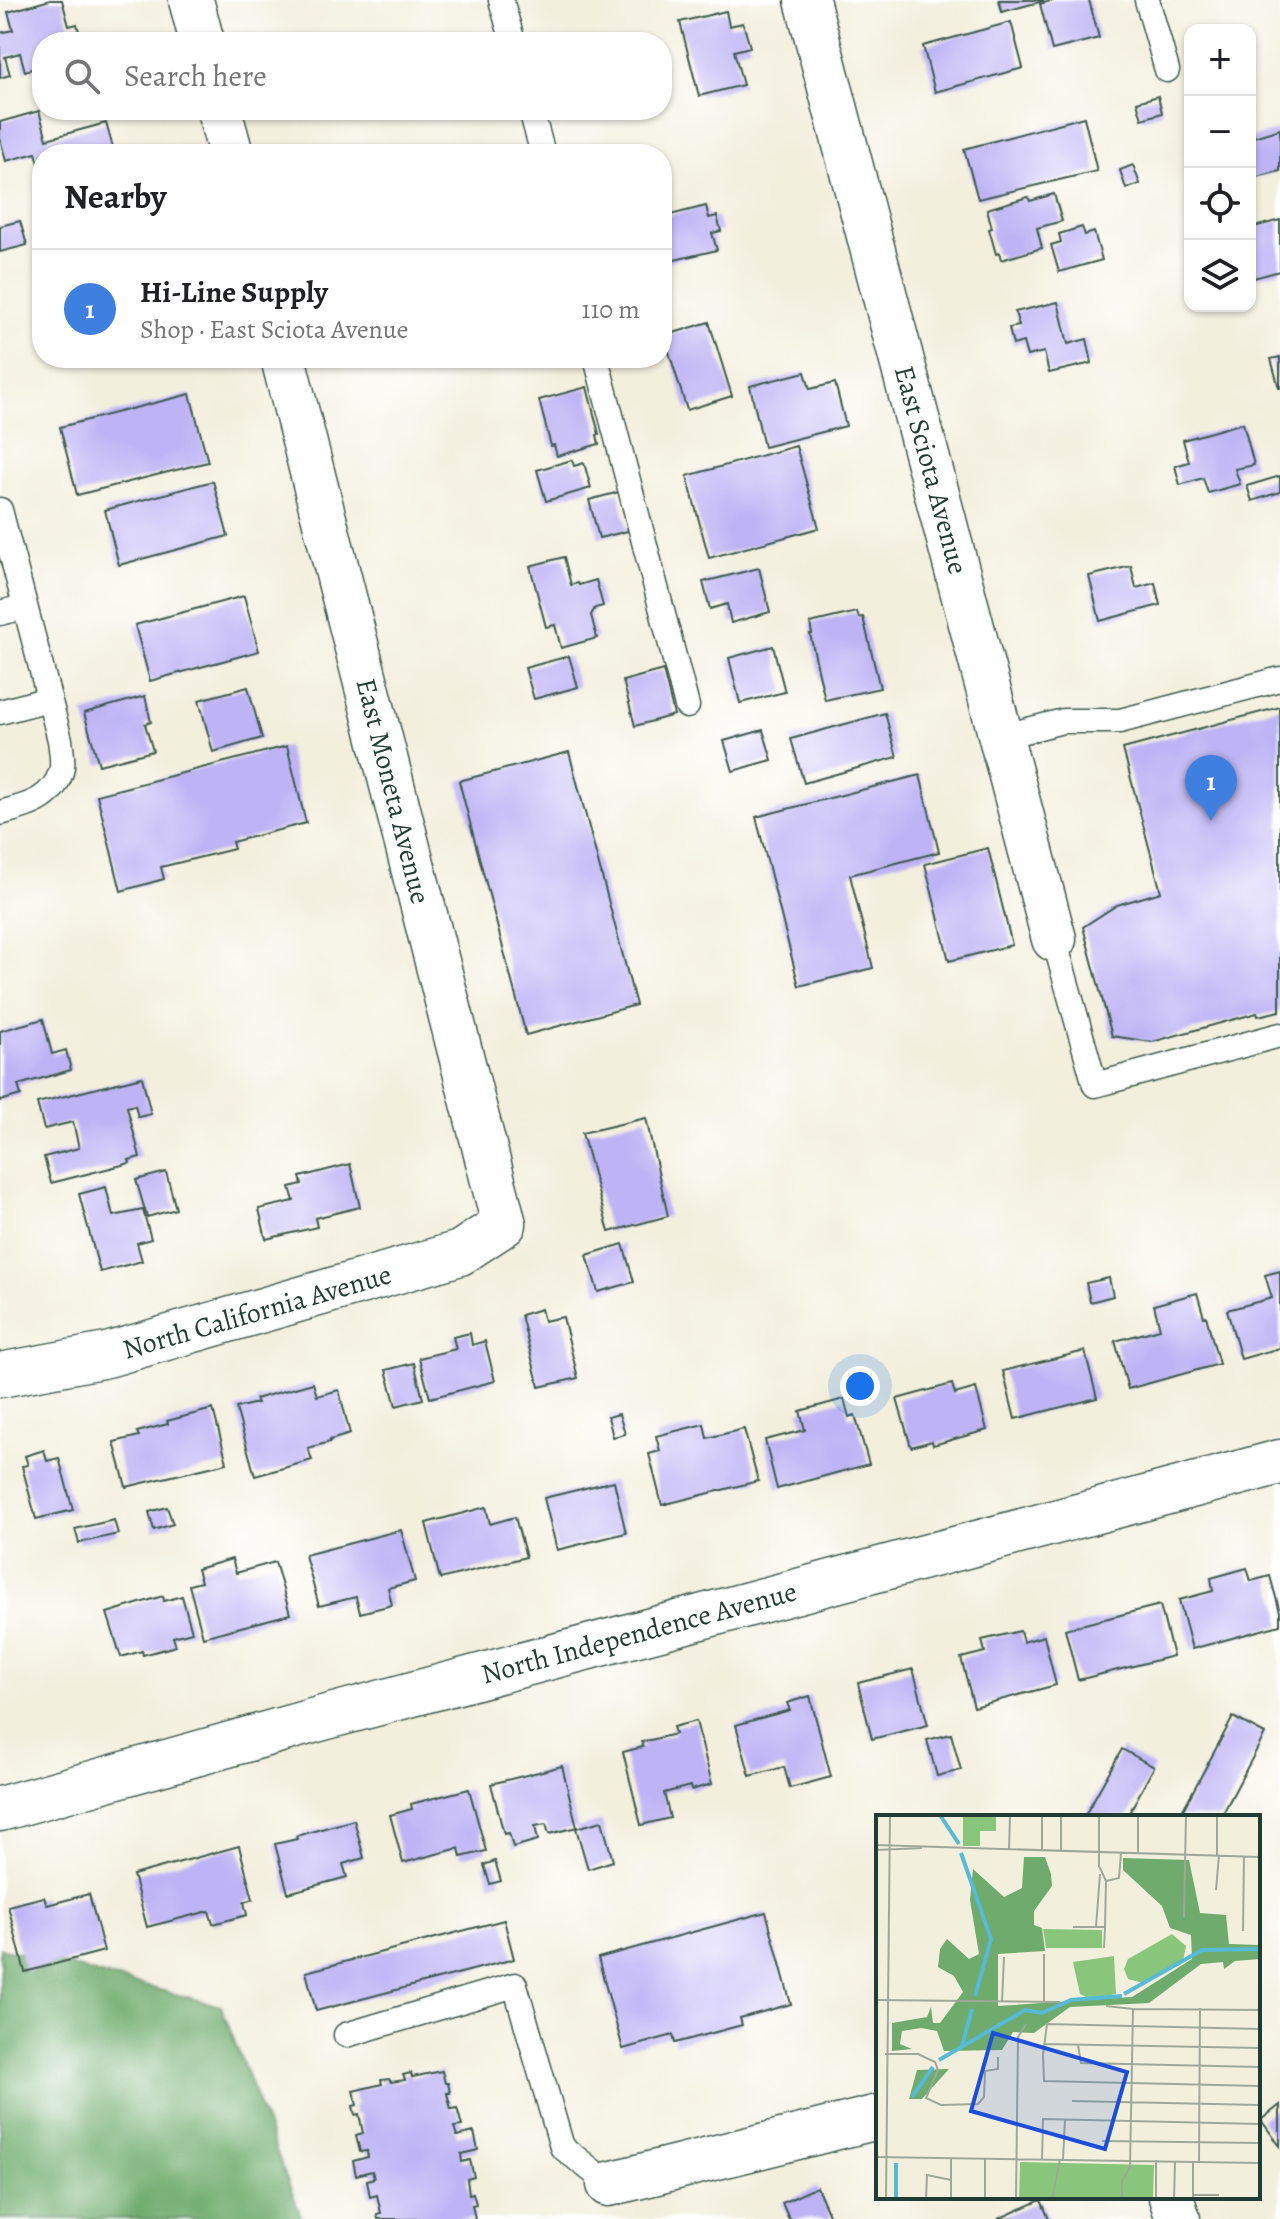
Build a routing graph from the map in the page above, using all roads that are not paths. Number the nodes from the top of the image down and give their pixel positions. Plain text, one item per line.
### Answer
1 (191, 0) edge
2 (501, 0) edge
3 (807, 0) edge
4 (1147, 0) edge
5 (199, 32) edge
6 (510, 32) edge
7 (1167, 70) dead end
8 (222, 120) edge
9 (534, 120) edge
10 (228, 144) edge
11 (540, 144) edge
12 (286, 368) edge
13 (599, 368) edge
14 (0, 510) edge
15 (24, 607) junction
16 (0, 613) edge
17 (1280, 679) edge
18 (49, 699) junction
19 (687, 706) dead end
20 (0, 712) edge
21 (1001, 737) junction
22 (0, 813) edge
23 (1054, 939) joint
24 (1280, 1035) edge
25 (504, 1224) joint
26 (0, 1375) edge
27 (1280, 1462) edge
28 (0, 1809) edge
29 (346, 2035) dead end
30 (876, 2117) edge
31 (609, 2184) joint
32 (1172, 2199) edge
33 (1178, 2219) edge

1 - 5 street
2 - 6 lane
3 - 21 street, East Sciota Avenue
4 - 7 lane
8 - 10 street
9 - 11 lane
12 - 25 street, East Moneta Avenue
13 - 19 lane
14 - 15 lane
15 - 16 lane
15 - 18 lane
17 - 21 lane
18 - 20 lane
18 - 22 lane
21 - 23 street, East Sciota Avenue
23 - 24 lane
25 - 26 street, North California Avenue
27 - 28 street, North Independence Avenue
29 - 31 lane
30 - 31 street
32 - 33 street

